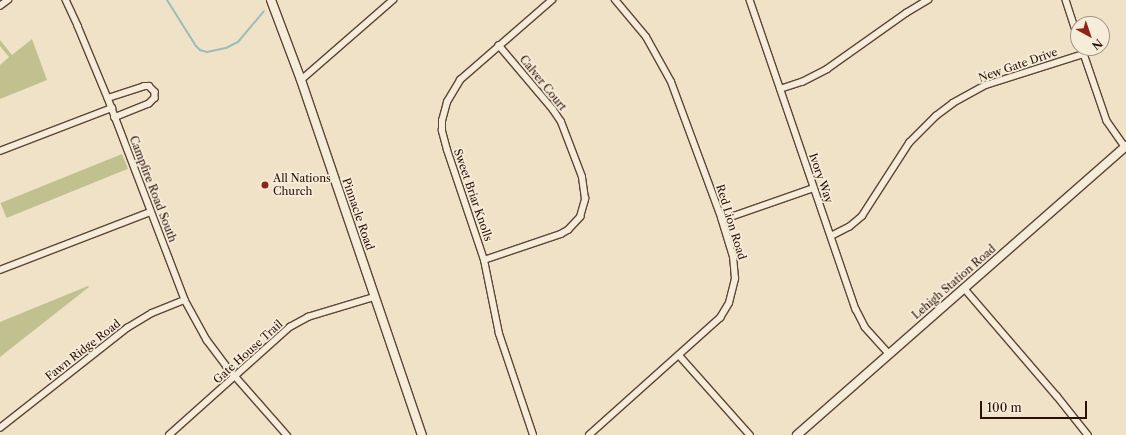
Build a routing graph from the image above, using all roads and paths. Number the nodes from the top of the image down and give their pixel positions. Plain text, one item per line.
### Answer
1 (8, 0) edge
2 (66, 0) edge
3 (271, 0) edge
4 (393, 0) edge
5 (552, 0) edge
6 (615, 0) edge
7 (750, 0) edge
8 (928, 0) edge
9 (1066, 0) edge
10 (0, 6) edge
11 (1071, 16) edge
12 (499, 46) junction
13 (1070, 56) edge
14 (1085, 56) edge
15 (301, 80) junction
16 (780, 89) junction
17 (108, 98) junction
18 (112, 108) junction
19 (115, 118) junction
20 (1125, 146) edge
21 (0, 151) edge
22 (814, 188) junction
23 (150, 212) junction
24 (722, 220) junction
25 (831, 236) junction
26 (484, 260) junction
27 (0, 270) edge
28 (964, 288) junction
29 (374, 296) junction
30 (184, 300) junction
31 (889, 354) junction
32 (679, 355) junction
33 (236, 377) junction
34 (0, 428) edge
35 (169, 435) edge
36 (287, 435) edge
37 (422, 435) edge
38 (533, 435) edge
39 (589, 435) edge
40 (750, 435) edge
41 (797, 435) edge
42 (1088, 435) edge

1 - 10 street
2 - 17 street, Campfire Road South
3 - 15 street, Pinnacle Road
4 - 15 street
5 - 12 street, Sweet Briar Knolls
6 - 24 street, Red Lion Road
7 - 16 street, Ivory Way
8 - 16 street
9 - 11 street
12 - 26 street, Sweet Briar Knolls
12 - 26 street, Calver Court
13 - 25 street, New Gate Drive
14 - 20 street
15 - 29 street, Pinnacle Road
16 - 22 street, Ivory Way
17 - 18 street, Campfire Road South
17 - 19 street
18 - 19 street, Campfire Road South
18 - 21 street
19 - 23 street, Campfire Road South
20 - 28 street, Lehigh Station Road
22 - 24 street
22 - 25 street, Ivory Way
23 - 27 street
23 - 30 street, Campfire Road South
24 - 32 street, Red Lion Road
25 - 31 street, Ivory Way
26 - 38 street, Sweet Briar Knolls
28 - 31 street, Lehigh Station Road
28 - 42 street
29 - 33 street, Gate House Trail
29 - 37 street, Pinnacle Road
30 - 33 street, Campfire Road South
30 - 34 street, Fawn Ridge Road
31 - 41 street, Lehigh Station Road
32 - 39 street, Red Lion Road
32 - 40 street
33 - 35 street, Gate House Trail
33 - 36 street, Campfire Road South

